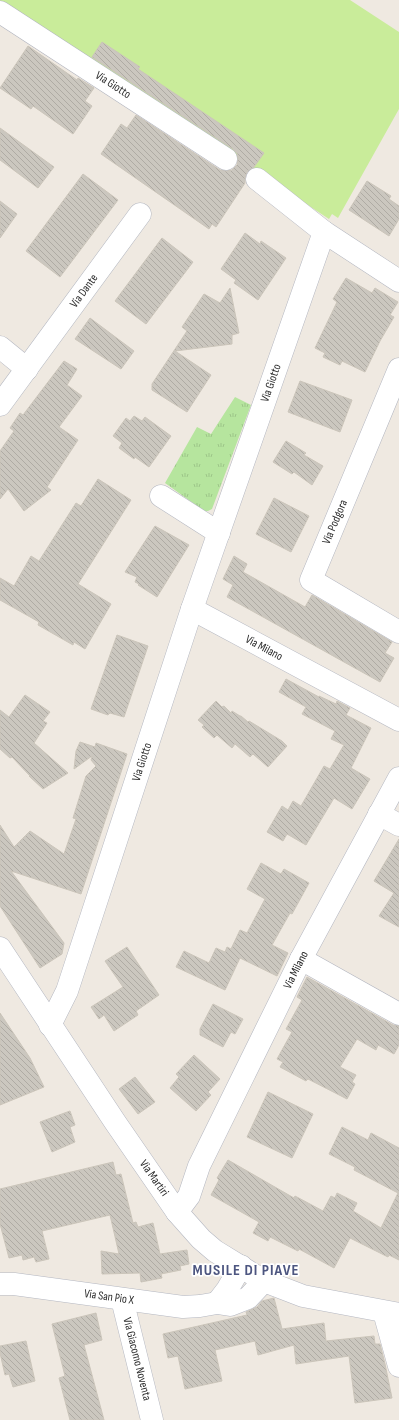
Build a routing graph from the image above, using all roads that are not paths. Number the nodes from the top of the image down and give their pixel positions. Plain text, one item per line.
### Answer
1 (0, 12) edge
2 (226, 158) dead end
3 (257, 179) dead end
4 (140, 214) dead end
5 (324, 232) junction
6 (399, 281) edge
7 (0, 347) edge
8 (27, 369) junction
9 (399, 369) edge
10 (0, 405) edge
11 (161, 496) dead end
12 (219, 533) junction
13 (192, 609) junction
14 (399, 632) edge
15 (399, 720) edge
16 (399, 778) edge
17 (379, 814) junction
18 (399, 825) edge
19 (0, 948) edge
20 (301, 959) junction
21 (67, 991) junction
22 (36, 1004) junction
23 (399, 1014) edge
24 (50, 1025) junction
25 (199, 1166) junction
26 (160, 1188) junction
27 (177, 1212) junction
28 (240, 1266) junction
29 (264, 1281) junction
30 (0, 1284) edge
31 (122, 1299) junction
32 (217, 1303) junction
33 (391, 1313) edge
34 (399, 1366) edge
35 (152, 1420) edge

1 - 2 street, Via Giotto
3 - 5 street
4 - 8 street, Via Dante
5 - 6 street
5 - 12 street, Via Giotto
7 - 8 street
8 - 10 street, Via Dante
9 - 14 street, Via Podgora
11 - 12 street
12 - 13 street, Via Giotto
13 - 15 street, Via Milano
13 - 21 street, Via Giotto
16 - 17 street, Via Milano
17 - 18 street
17 - 20 street, Via Milano
19 - 22 street, Via Martiri
20 - 23 street
20 - 25 street, Via Milano
21 - 22 street
21 - 24 street, Via Giotto
22 - 24 street, Via Martiri
24 - 26 street, Via Martiri
25 - 26 street
25 - 27 street, Via Milano
26 - 27 street, Via Martiri
27 - 28 street, Via Martiri
28 - 29 street, Via Martiri
28 - 32 street
29 - 32 street, Via San Pio X
29 - 33 street, Via Martiri
30 - 31 street, Via San Pio X
31 - 32 street, Via San Pio X
31 - 35 street, Via Giacomo Noventa
33 - 34 street, Via Martiri

